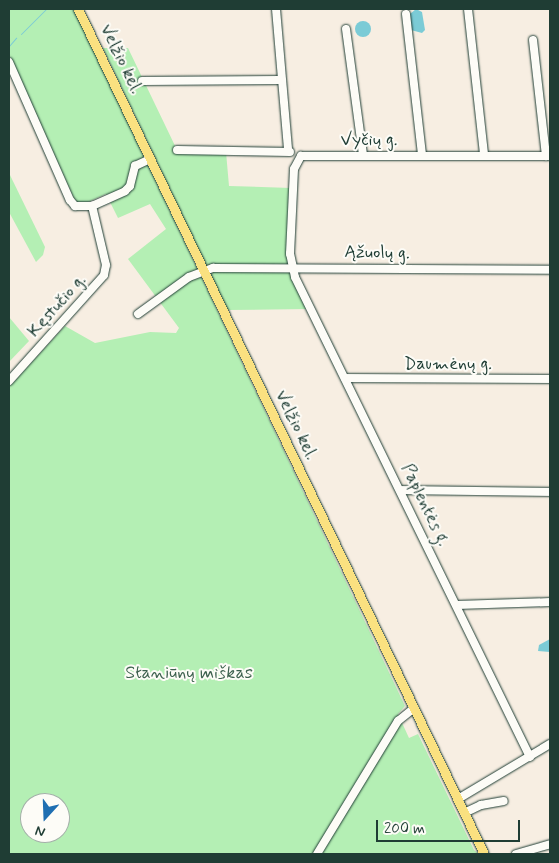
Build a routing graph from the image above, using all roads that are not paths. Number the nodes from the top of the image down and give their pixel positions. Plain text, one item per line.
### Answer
1 (78, 9) edge
2 (276, 9) edge
3 (468, 9) edge
4 (406, 14) dead end
5 (346, 29) dead end
6 (533, 40) dead end
7 (9, 62) edge
8 (280, 80) junction
9 (142, 82) dead end
10 (177, 150) dead end
11 (288, 150) junction
12 (363, 155) junction
13 (422, 155) junction
14 (484, 155) junction
15 (548, 156) edge
16 (150, 159) junction
17 (297, 159) junction
18 (92, 206) junction
19 (291, 267) junction
20 (550, 270) edge
21 (204, 271) junction
22 (138, 314) dead end
23 (345, 378) junction
24 (9, 379) edge
25 (550, 379) edge
26 (402, 490) junction
27 (550, 492) edge
28 (550, 602) edge
29 (457, 605) junction
30 (414, 708) junction
31 (550, 744) edge
32 (530, 757) junction
33 (458, 799) junction
34 (504, 801) dead end
35 (464, 813) junction
36 (550, 844) edge
37 (317, 854) edge
38 (484, 854) edge
39 (516, 854) edge

1 - 16 main road, Velžio kel.
2 - 8 street
3 - 14 street
4 - 13 street
5 - 12 street
6 - 15 street
7 - 18 street
8 - 9 street
8 - 11 street
10 - 11 street
11 - 17 street
12 - 13 street, Vyčių g.
12 - 17 street, Vyčių g.
13 - 14 street, Vyčių g.
14 - 15 street, Vyčių g.
16 - 18 street
16 - 21 main road, Velžio kel.
17 - 19 street
18 - 24 street, Kęstučio g.
19 - 20 street, Ąžuolų g.
19 - 21 street, Ąžuolų g.
19 - 23 street, Paplentės g.
21 - 22 street, Ąžuolų g.
21 - 30 main road, Velžio kel.
23 - 25 street, Daumėnų g.
23 - 26 street, Paplentės g.
26 - 27 street
26 - 29 street, Paplentės g.
28 - 29 street
29 - 32 street, Paplentės g.
30 - 33 main road, Velžio kel.
30 - 37 street
31 - 32 street
32 - 33 street
33 - 35 main road, Velžio kel.
34 - 35 street
35 - 38 main road, Velžio kel.
36 - 39 street

